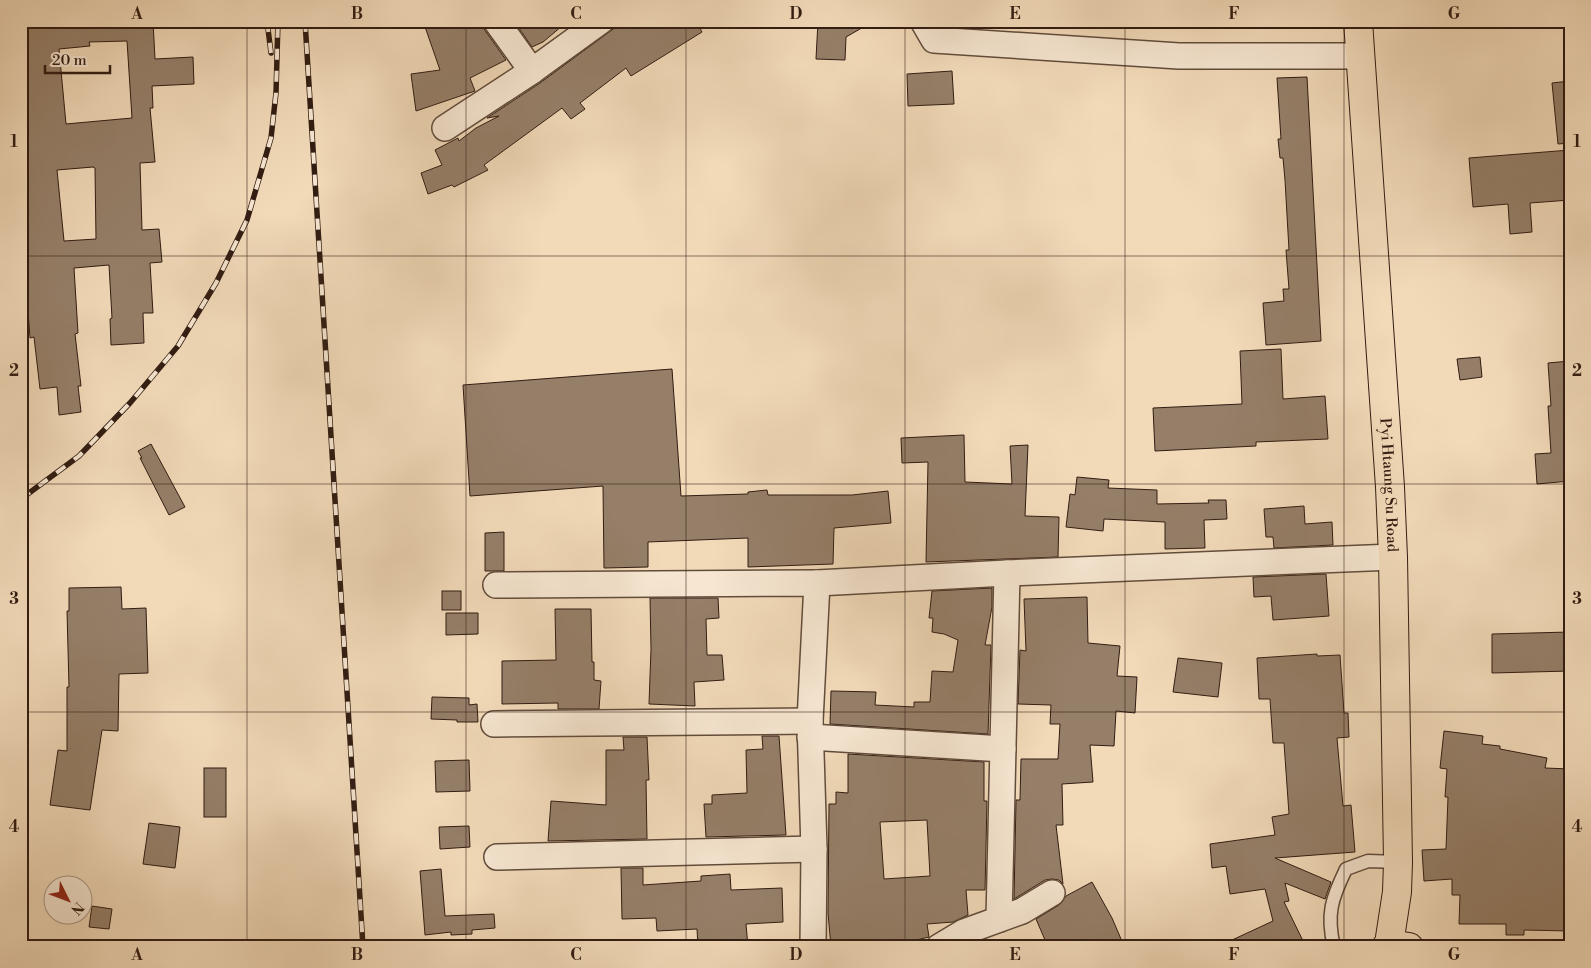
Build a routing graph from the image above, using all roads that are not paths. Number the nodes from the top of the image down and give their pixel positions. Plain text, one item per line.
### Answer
1 (496, 21) edge
2 (601, 21) edge
3 (923, 21) edge
4 (1358, 21) edge
5 (1361, 56) junction
6 (532, 71) junction
7 (445, 128) dead end
8 (1393, 557) junction
9 (1007, 573) junction
10 (817, 583) junction
11 (496, 585) dead end
12 (494, 724) dead end
13 (810, 729) junction
14 (1003, 749) junction
15 (814, 849) junction
16 (497, 857) dead end
17 (1398, 862) junction
18 (1052, 893) dead end
19 (1000, 919) junction
20 (1393, 946) edge
21 (813, 947) edge
22 (939, 947) edge
23 (1334, 947) edge

1 - 6 street
2 - 6 street
3 - 5 street
4 - 5 highway, Pyi Htaung Su Road
5 - 8 highway, Pyi Htaung Su Road
6 - 7 street
8 - 9 street
8 - 17 highway, Pyi Htaung Su Road
9 - 10 street
9 - 14 street
10 - 11 street
10 - 13 street
12 - 13 street
13 - 14 street
13 - 15 street
14 - 19 street
15 - 16 street
15 - 21 street
17 - 20 highway, Pyi Htaung Su Road
17 - 23 lane
18 - 19 street
19 - 22 street

